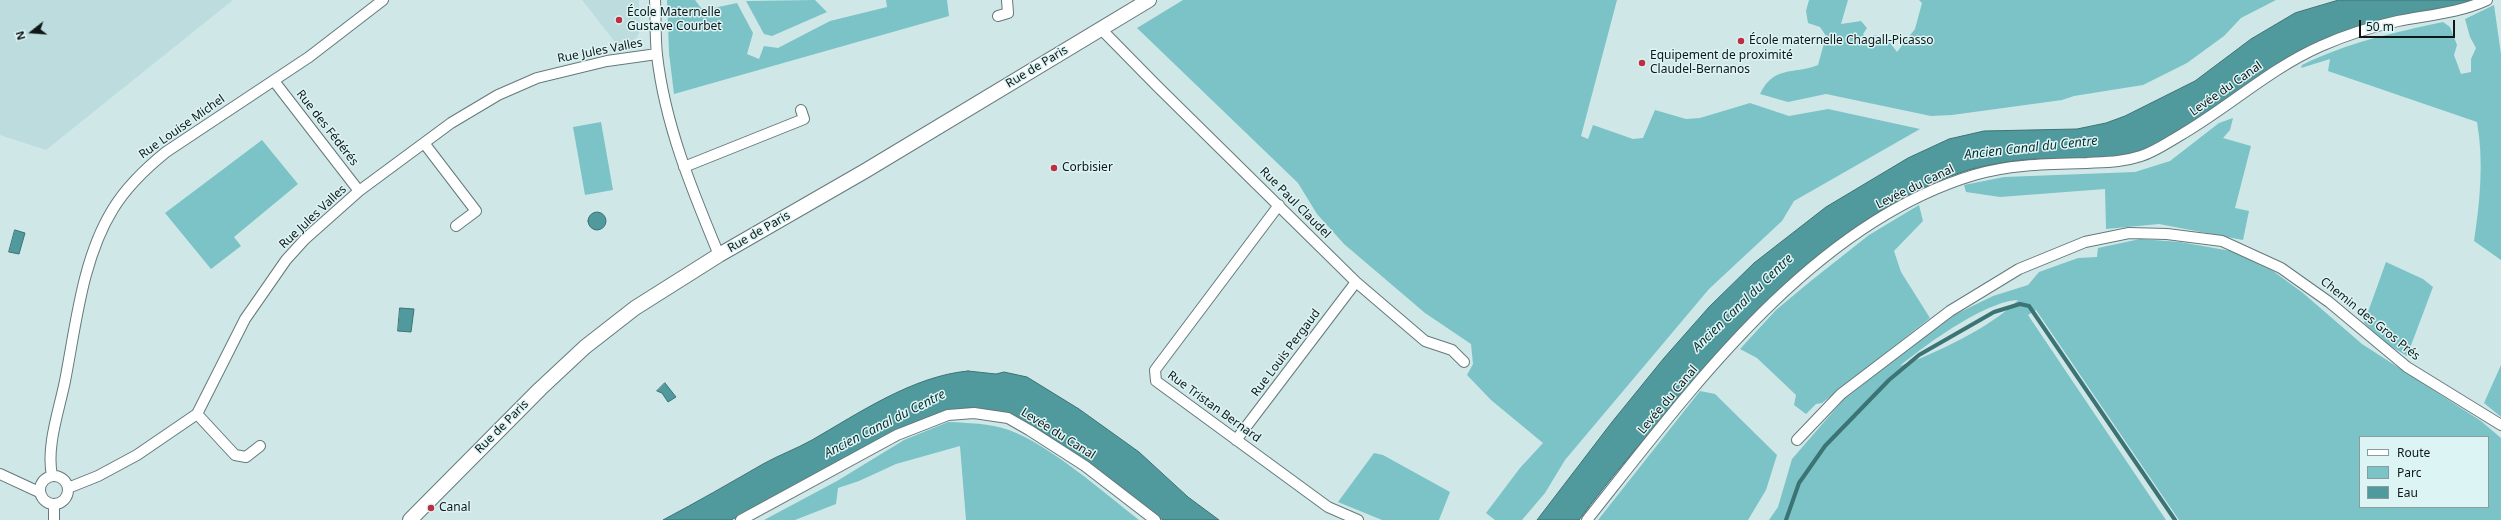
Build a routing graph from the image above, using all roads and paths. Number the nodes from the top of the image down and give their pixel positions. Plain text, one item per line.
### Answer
1 (384, 0) edge
2 (655, 0) edge
3 (1007, 0) edge
4 (1149, 0) edge
5 (2488, 0) edge
6 (998, 16) dead end
7 (1101, 29) junction
8 (657, 54) junction
9 (274, 81) junction
10 (801, 110) dead end
11 (424, 143) junction
12 (684, 167) junction
13 (359, 191) junction
14 (1279, 205) junction
15 (456, 226) dead end
16 (719, 255) junction
17 (1356, 282) junction
18 (1464, 362) dead end
19 (197, 414) junction
20 (2501, 425) edge
21 (1236, 440) junction
22 (1797, 440) dead end
23 (260, 446) dead end
24 (0, 474) edge
25 (52, 476) junction
26 (68, 488) junction
27 (39, 492) junction
28 (54, 505) junction
29 (54, 520) edge
30 (410, 520) edge
31 (741, 520) edge
32 (1155, 520) edge
33 (1358, 520) edge
34 (1587, 520) edge

1 - 9 street, Rue Louise Michel
2 - 8 street
3 - 6 street
4 - 7 main road, Rue de Paris
5 - 34 street, Levée du Canal
7 - 14 street, Rue Paul Claudel
7 - 16 main road, Rue de Paris
8 - 11 street, Rue Jules Valles
8 - 12 street
9 - 13 street, Rue des Fédérés
9 - 25 street, Rue Louise Michel
10 - 12 street
11 - 13 street, Rue Jules Valles
11 - 15 street
12 - 16 street
13 - 19 street, Rue Jules Valles
14 - 17 street, Rue Paul Claudel
14 - 21 street, Rue Tristan Bernard
16 - 30 main road, Rue de Paris
17 - 18 street, Rue Paul Claudel
17 - 21 street, Rue Louis Pergaud
19 - 23 street
19 - 26 street, Rue Jules Valles
20 - 22 street, Chemin des Gros Prés
21 - 33 street, Rue Tristan Bernard
24 - 27 street
25 - 26 street
25 - 27 street
26 - 28 street
27 - 28 street
28 - 29 street
31 - 32 street, Levée du Canal

